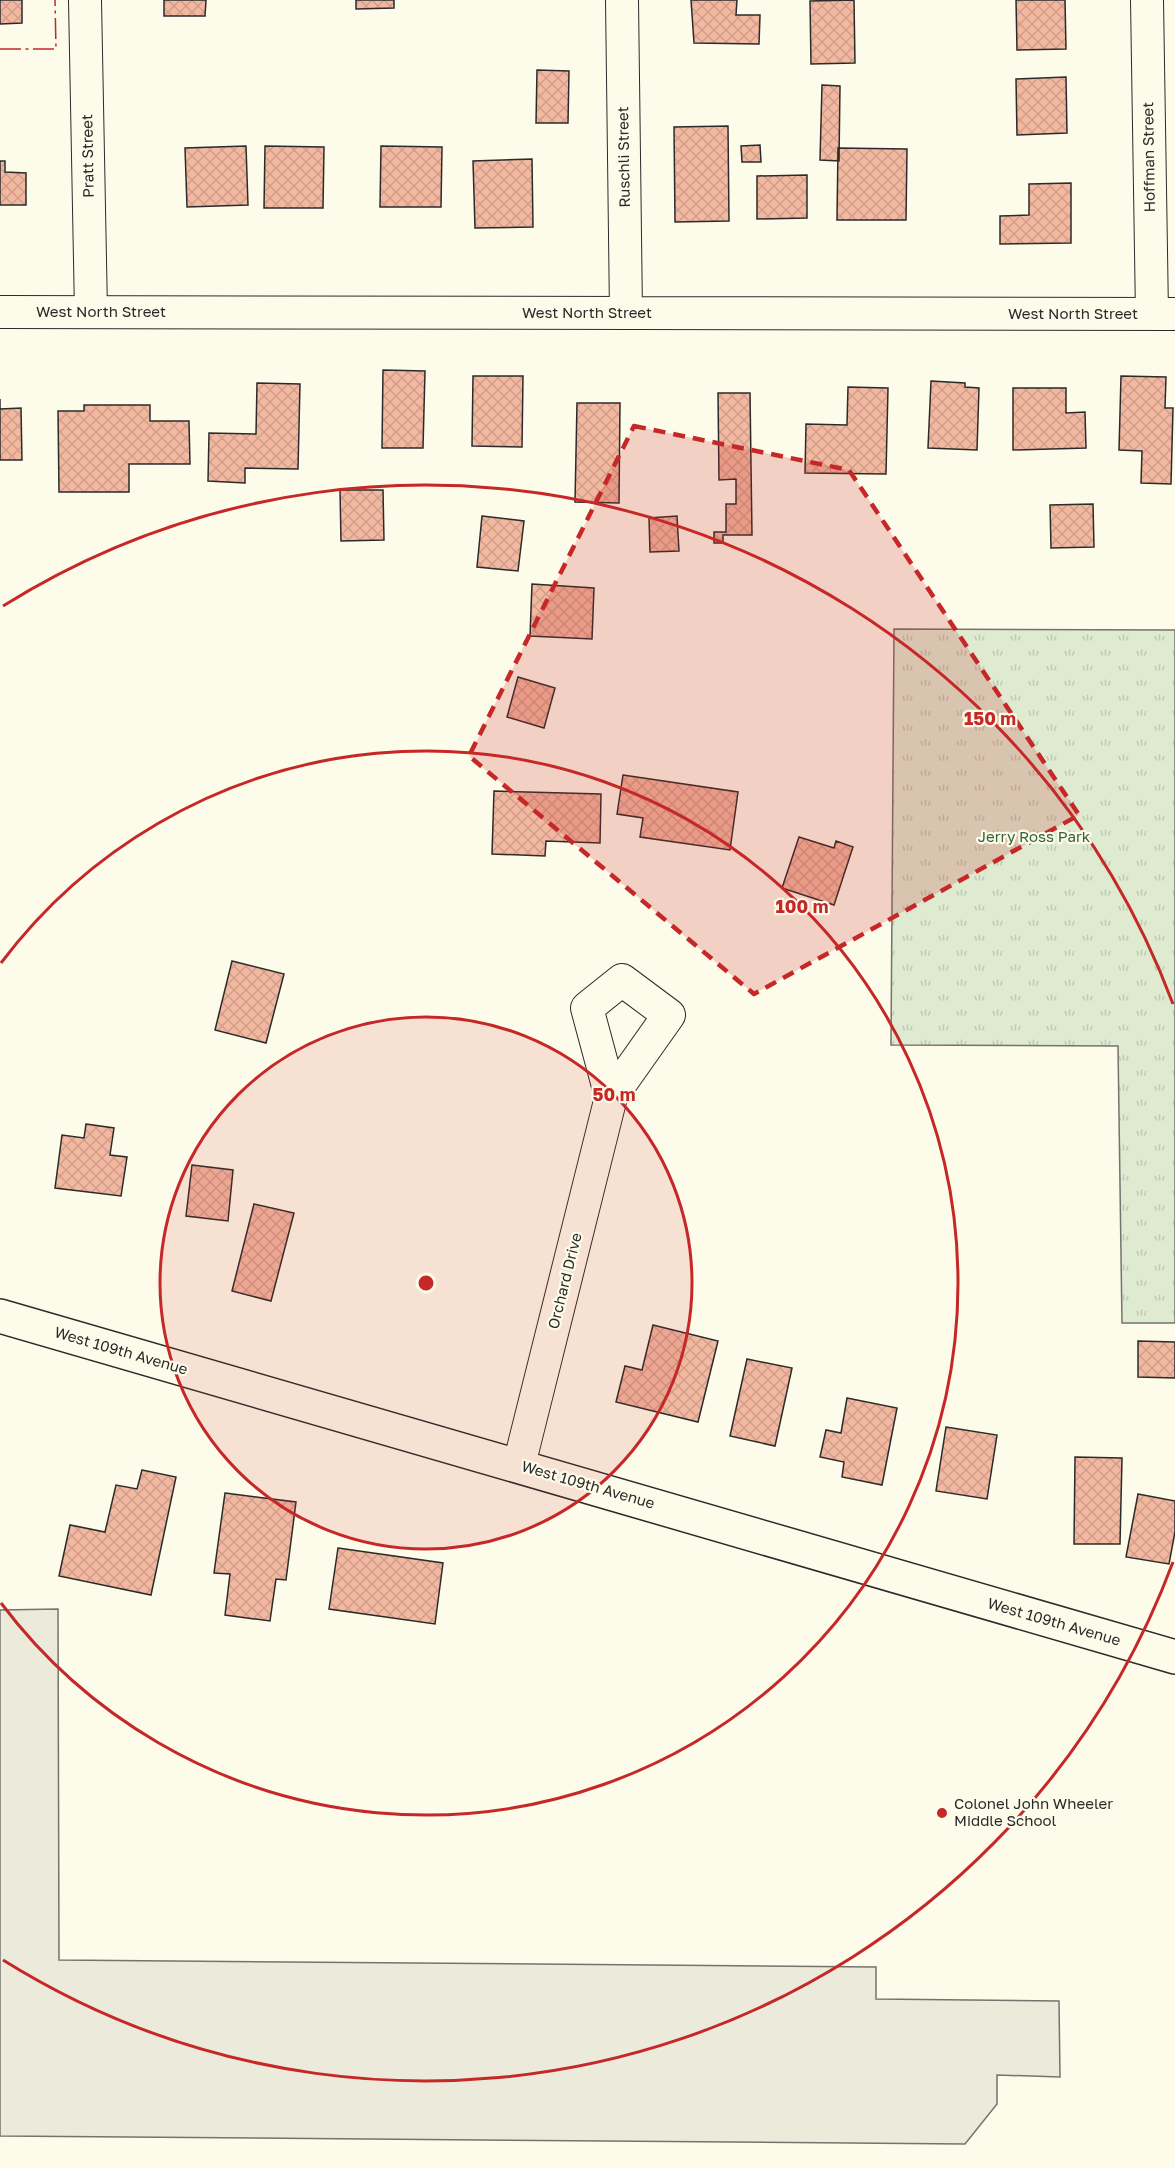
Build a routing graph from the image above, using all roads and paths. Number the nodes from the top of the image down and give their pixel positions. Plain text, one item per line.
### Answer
1 (85, 0) edge
2 (622, 0) edge
3 (1147, 0) edge
4 (0, 312) edge
5 (91, 312) junction
6 (626, 313) junction
7 (1163, 314) edge
8 (611, 1097) dead end
9 (0, 1316) edge
10 (519, 1464) junction
11 (1175, 1657) edge

1 - 5 street, Pratt Street
2 - 6 street, Ruschli Street
3 - 7 street, Hoffman Street
4 - 5 street, West North Street
5 - 6 street, West North Street
6 - 7 street, West North Street
8 - 10 street, Orchard Drive
9 - 10 main road, West 109th Avenue
10 - 11 main road, West 109th Avenue

